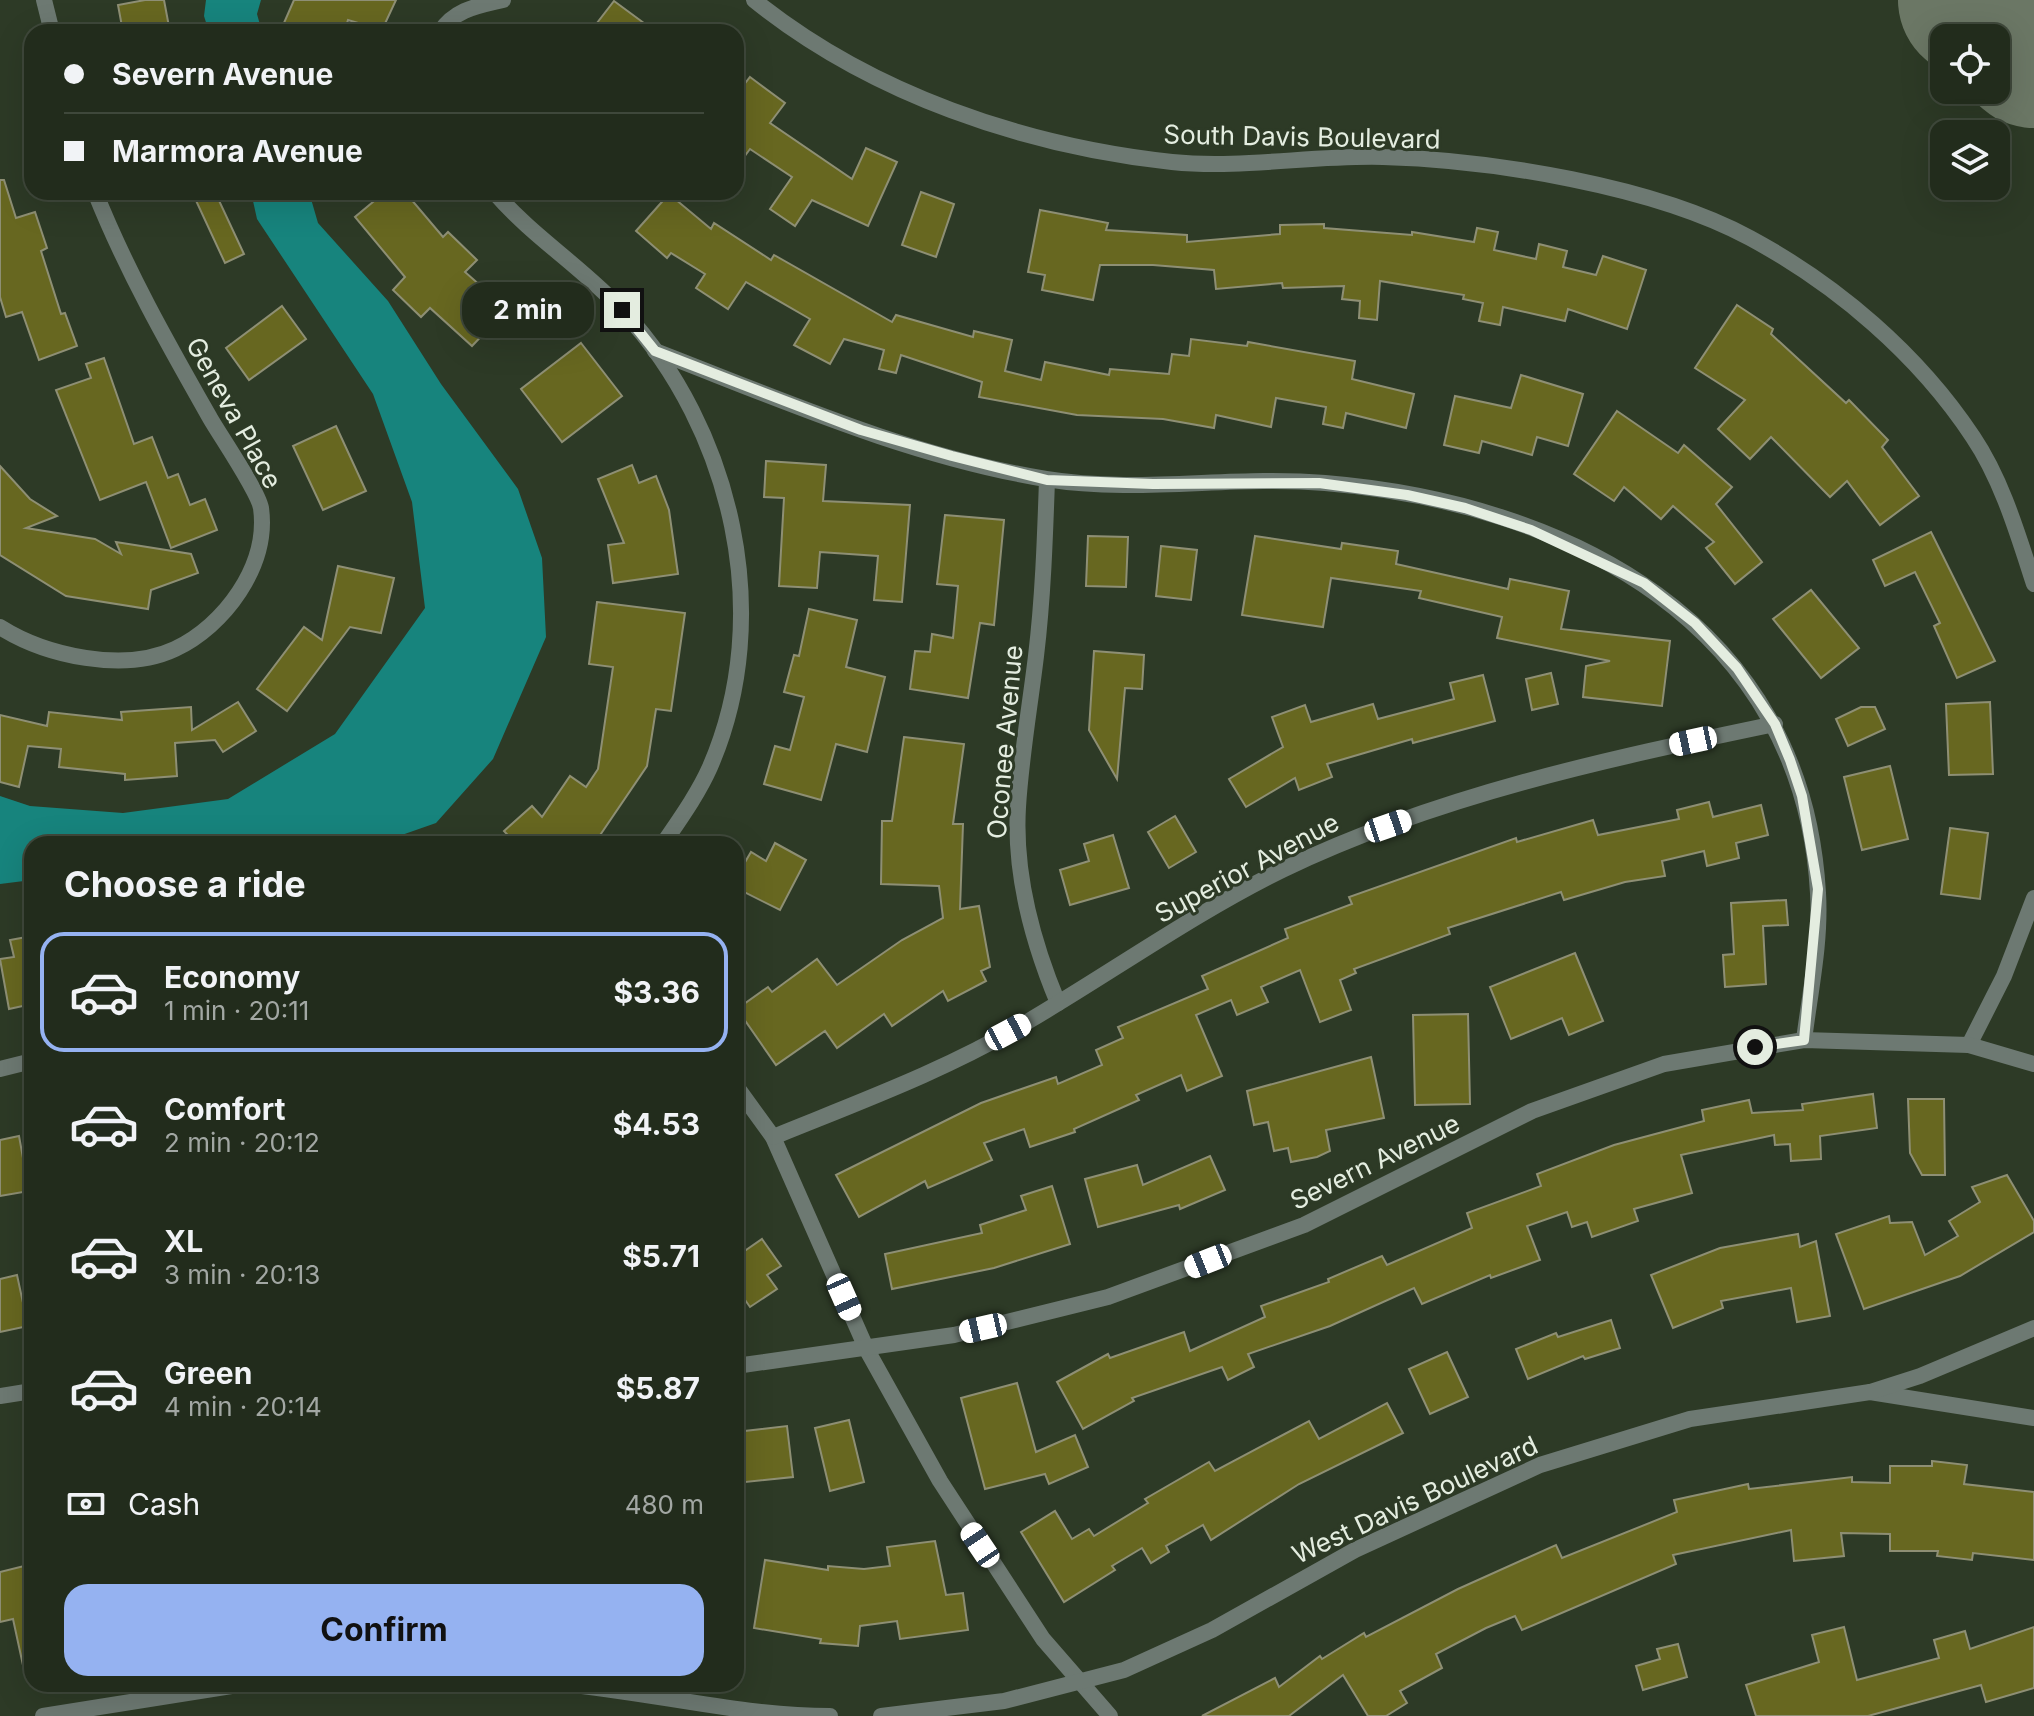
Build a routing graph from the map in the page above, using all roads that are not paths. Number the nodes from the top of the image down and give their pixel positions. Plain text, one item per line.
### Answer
1 (44, 0) edge
2 (503, 0) edge
3 (754, 0) edge
4 (50, 24) edge
5 (447, 24) edge
6 (98, 200) edge
7 (502, 200) edge
8 (655, 351) junction
9 (1047, 480) junction
10 (2034, 584) edge
11 (0, 627) edge
12 (1775, 724) junction
13 (668, 836) edge
14 (2034, 898) edge
15 (1058, 1003) junction
16 (1804, 1040) junction
17 (1969, 1045) junction
18 (24, 1063) edge
19 (2034, 1064) edge
20 (0, 1069) edge
21 (744, 1097) edge
22 (773, 1137) junction
23 (2034, 1328) edge
24 (867, 1350) junction
25 (744, 1365) edge
26 (24, 1392) edge
27 (1870, 1392) junction
28 (0, 1396) edge
29 (2034, 1418) edge
30 (1081, 1683) junction
31 (194, 1692) edge
32 (639, 1692) edge
33 (43, 1716) edge
34 (830, 1716) edge
35 (881, 1716) edge
36 (1110, 1716) edge

1 - 4 street
2 - 5 street
3 - 10 street, South Davis Boulevard
6 - 11 street, Geneva Place
7 - 8 street
8 - 9 street
8 - 13 street
9 - 12 street
9 - 15 street, Oconee Avenue
12 - 15 street, Superior Avenue
12 - 16 street
14 - 17 street
15 - 22 street, Superior Avenue
16 - 17 street, Severn Avenue
16 - 24 street, Severn Avenue
17 - 19 street, Severn Avenue
18 - 20 street
21 - 22 street
22 - 24 street
23 - 27 street
24 - 25 street, Severn Avenue
24 - 30 street
26 - 28 street
27 - 29 street, West Davis Boulevard
27 - 30 street, West Davis Boulevard
30 - 35 street, West Davis Boulevard
30 - 36 street
31 - 33 street
32 - 34 street

